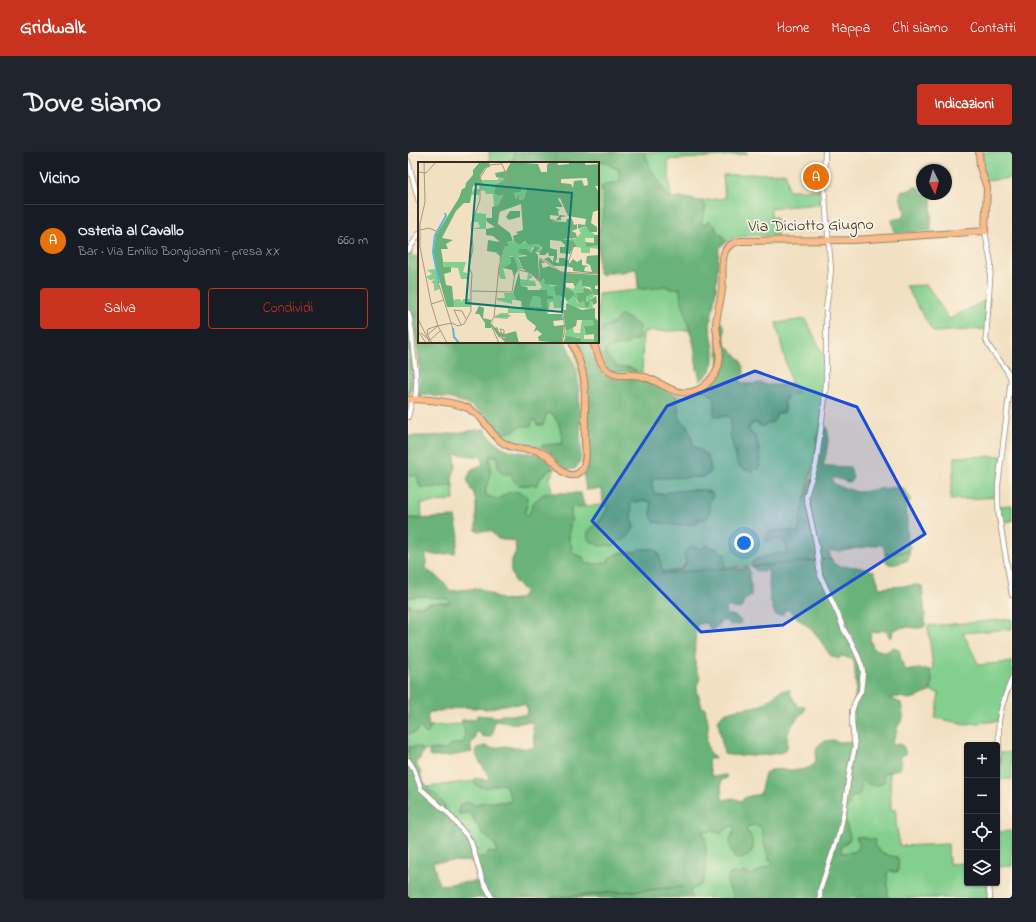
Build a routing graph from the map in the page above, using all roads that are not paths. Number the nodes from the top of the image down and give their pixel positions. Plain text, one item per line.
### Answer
1 (825, 152) edge
2 (978, 152) edge
3 (408, 162) edge
4 (418, 198) edge
5 (985, 231) junction
6 (418, 236) edge
7 (828, 240) junction
8 (408, 251) edge
9 (408, 312) edge
10 (572, 343) edge
11 (593, 343) edge
12 (412, 399) edge
13 (408, 416) edge
14 (1012, 595) edge
15 (1012, 678) edge
16 (998, 742) edge
17 (408, 760) edge
18 (988, 886) edge
19 (492, 898) edge
20 (820, 898) edge
21 (990, 898) edge

1 - 7 street
2 - 5 main road
3 - 4 street
5 - 7 main road, Via Diciotto Giugno
5 - 14 street
6 - 8 street
7 - 11 main road, Via Diciotto Giugno
7 - 20 street
9 - 12 street
10 - 12 main road
12 - 13 street
15 - 16 street
17 - 19 street
18 - 21 street

